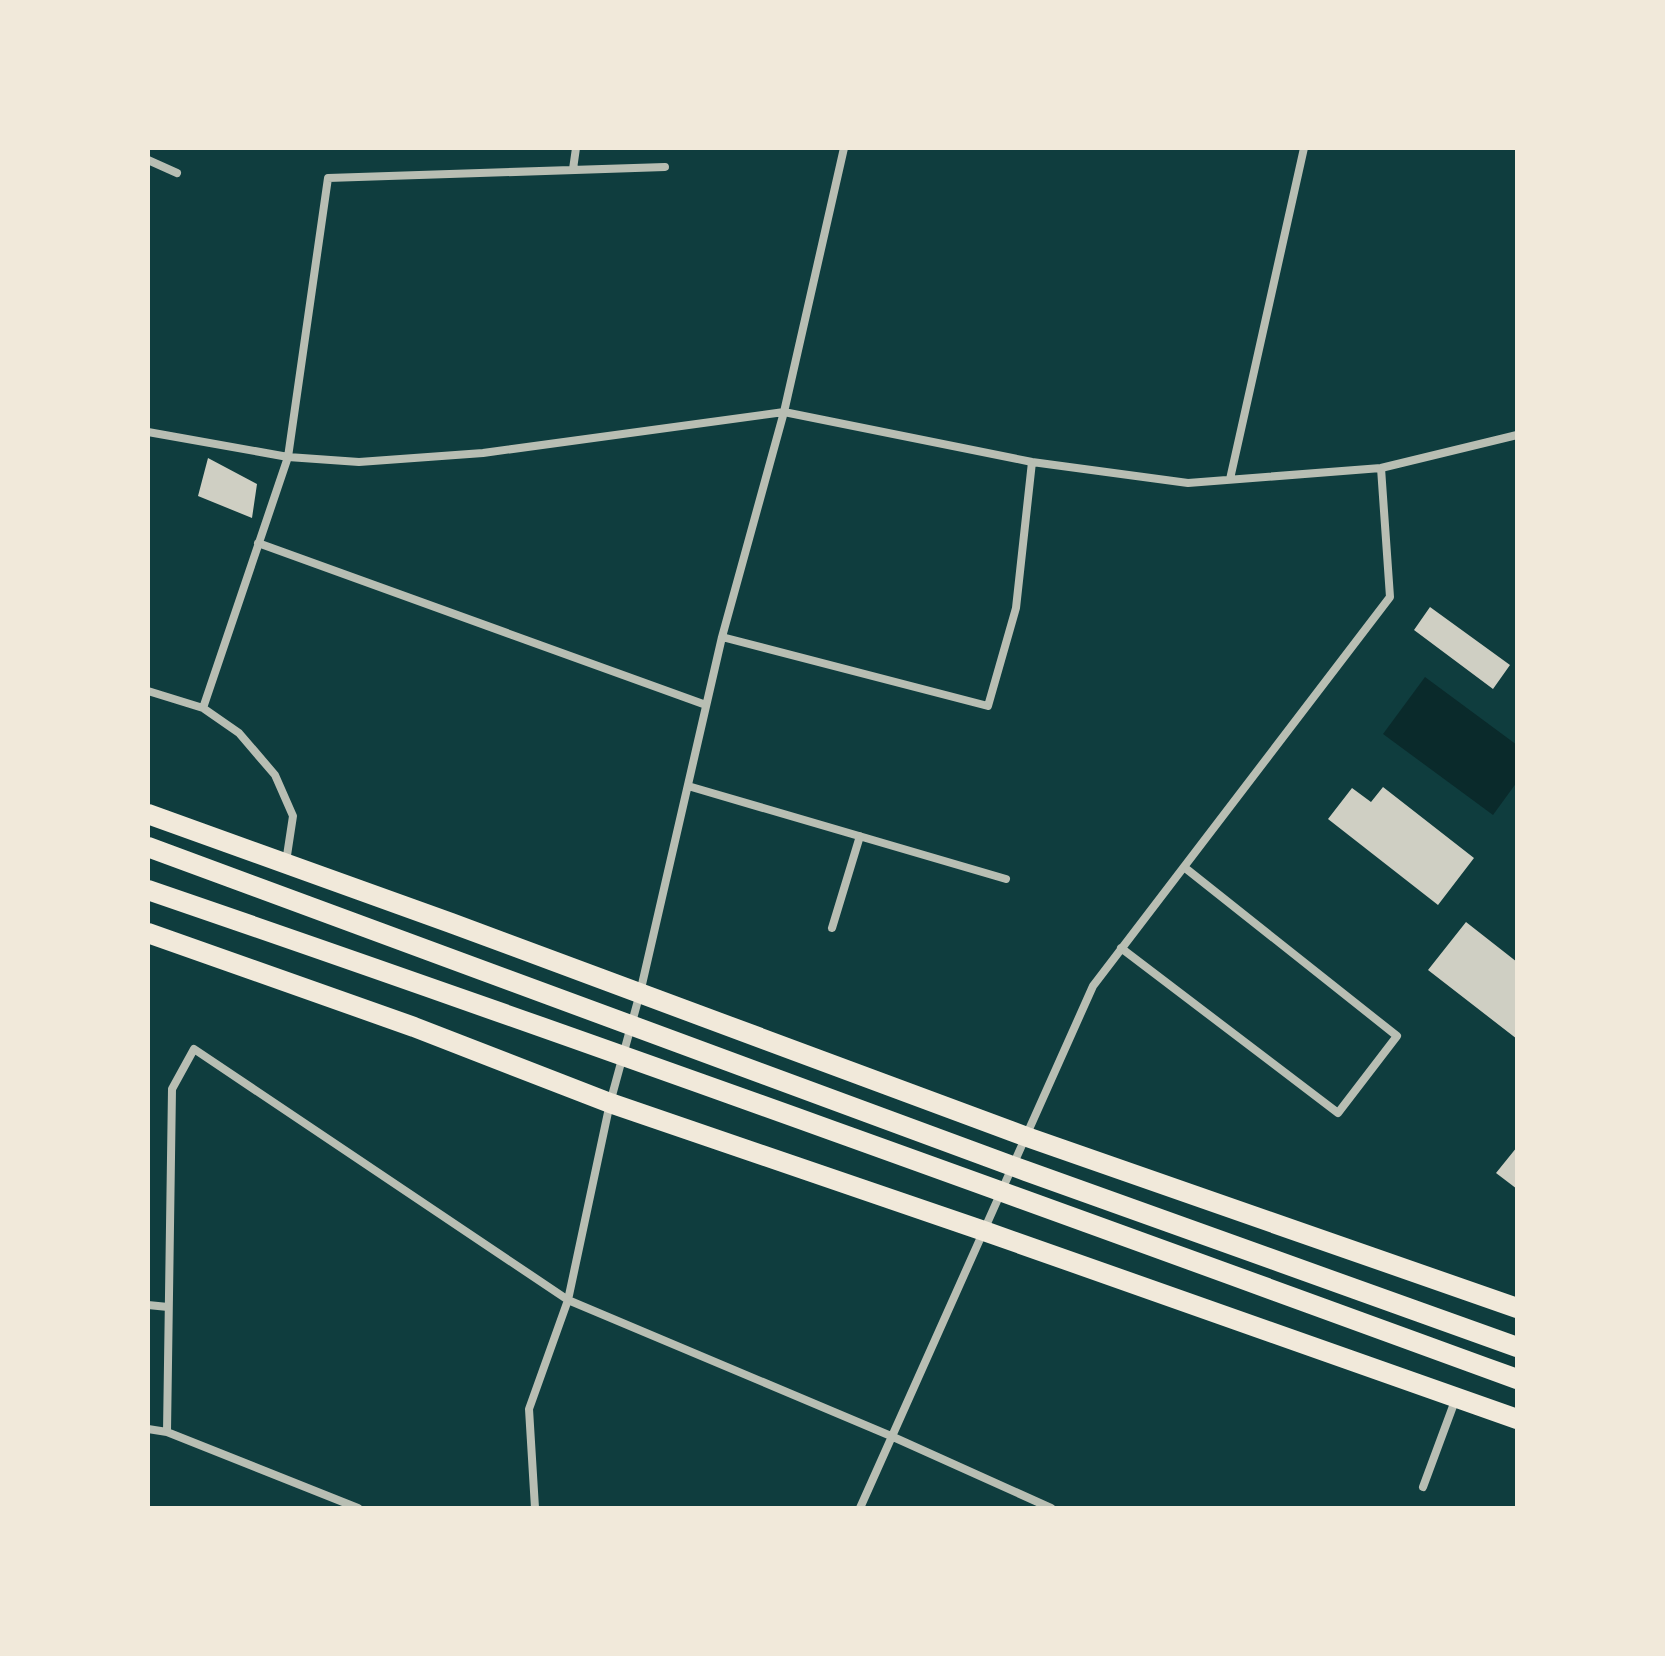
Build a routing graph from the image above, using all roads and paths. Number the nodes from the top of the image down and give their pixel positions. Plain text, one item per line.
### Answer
1 (576, 148) edge
2 (844, 148) edge
3 (1304, 148) edge
4 (148, 160) edge
5 (665, 167) dead end
6 (573, 169) junction
7 (177, 173) dead end
8 (784, 412) junction
9 (148, 432) edge
10 (1517, 435) edge
11 (288, 457) junction
12 (1032, 462) junction
13 (1381, 468) junction
14 (1230, 479) junction
15 (258, 543) junction
16 (722, 637) junction
17 (148, 691) edge
18 (706, 705) junction
19 (203, 708) junction
20 (688, 786) junction
21 (148, 814) edge
22 (860, 836) junction
23 (148, 847) edge
24 (286, 863) junction
25 (1184, 867) junction
26 (1006, 879) dead end
27 (148, 890) edge
28 (832, 928) dead end
29 (148, 933) edge
30 (1121, 948) junction
31 (640, 993) junction
32 (610, 1103) junction
33 (1027, 1137) junction
34 (984, 1231) junction
35 (568, 1300) junction
36 (148, 1305) edge
37 (168, 1307) junction
38 (1517, 1308) edge
39 (1517, 1347) edge
40 (1517, 1379) edge
41 (1457, 1397) junction
42 (1517, 1419) edge
43 (148, 1429) edge
44 (167, 1432) junction
45 (891, 1436) junction
46 (1423, 1487) dead end
47 (358, 1508) edge
48 (535, 1508) edge
49 (860, 1508) edge
50 (1051, 1508) edge

1 - 6 street
2 - 8 street
3 - 14 street
4 - 7 street
5 - 6 street
6 - 11 street
8 - 11 street
8 - 12 street
8 - 16 street
9 - 11 street
10 - 13 street
11 - 15 street
12 - 14 street
12 - 16 street
13 - 14 street
13 - 25 street
15 - 18 street
15 - 19 street
16 - 18 street
17 - 19 street
18 - 20 street
19 - 24 street
20 - 22 street
20 - 31 street
21 - 24 main road
22 - 26 street
22 - 28 street
23 - 39 main road
24 - 31 main road
25 - 30 street
25 - 30 street
27 - 40 main road
29 - 32 main road
30 - 33 street
31 - 32 street
31 - 33 main road
32 - 34 main road
32 - 35 street
33 - 34 street
33 - 38 main road
34 - 41 main road
34 - 45 street
35 - 37 street
35 - 45 street
35 - 48 street
36 - 37 street
37 - 44 street
41 - 42 main road
41 - 46 street
43 - 44 street
44 - 47 street
45 - 49 street
45 - 50 street

